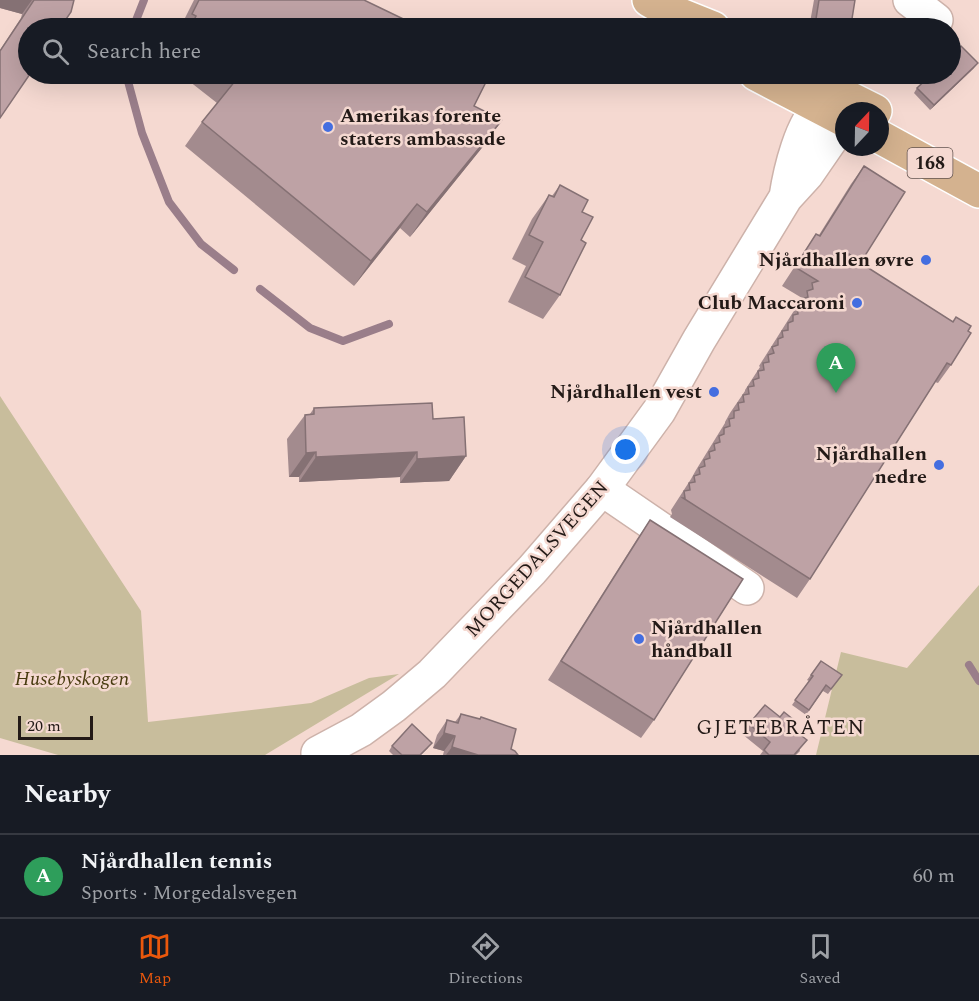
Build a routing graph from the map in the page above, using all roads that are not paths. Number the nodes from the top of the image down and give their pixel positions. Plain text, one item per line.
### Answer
1 (910, 0) edge
2 (656, 4) edge
3 (675, 18) edge
4 (689, 18) edge
5 (933, 18) edge
6 (778, 84) edge
7 (811, 84) edge
8 (835, 108) edge
9 (835, 109) edge
10 (835, 112) edge
11 (889, 118) edge
12 (889, 142) edge
13 (979, 166) edge
14 (979, 191) edge
15 (602, 489) junction
16 (747, 588) dead end
17 (317, 754) edge

1 - 5 street
2 - 3 main road
2 - 4 main road
6 - 9 main road
7 - 8 main road
10 - 15 street, MORGEDALSVEGEN
11 - 13 main road, 168
12 - 14 main road, 168
15 - 16 street
15 - 17 street, MORGEDALSVEGEN

